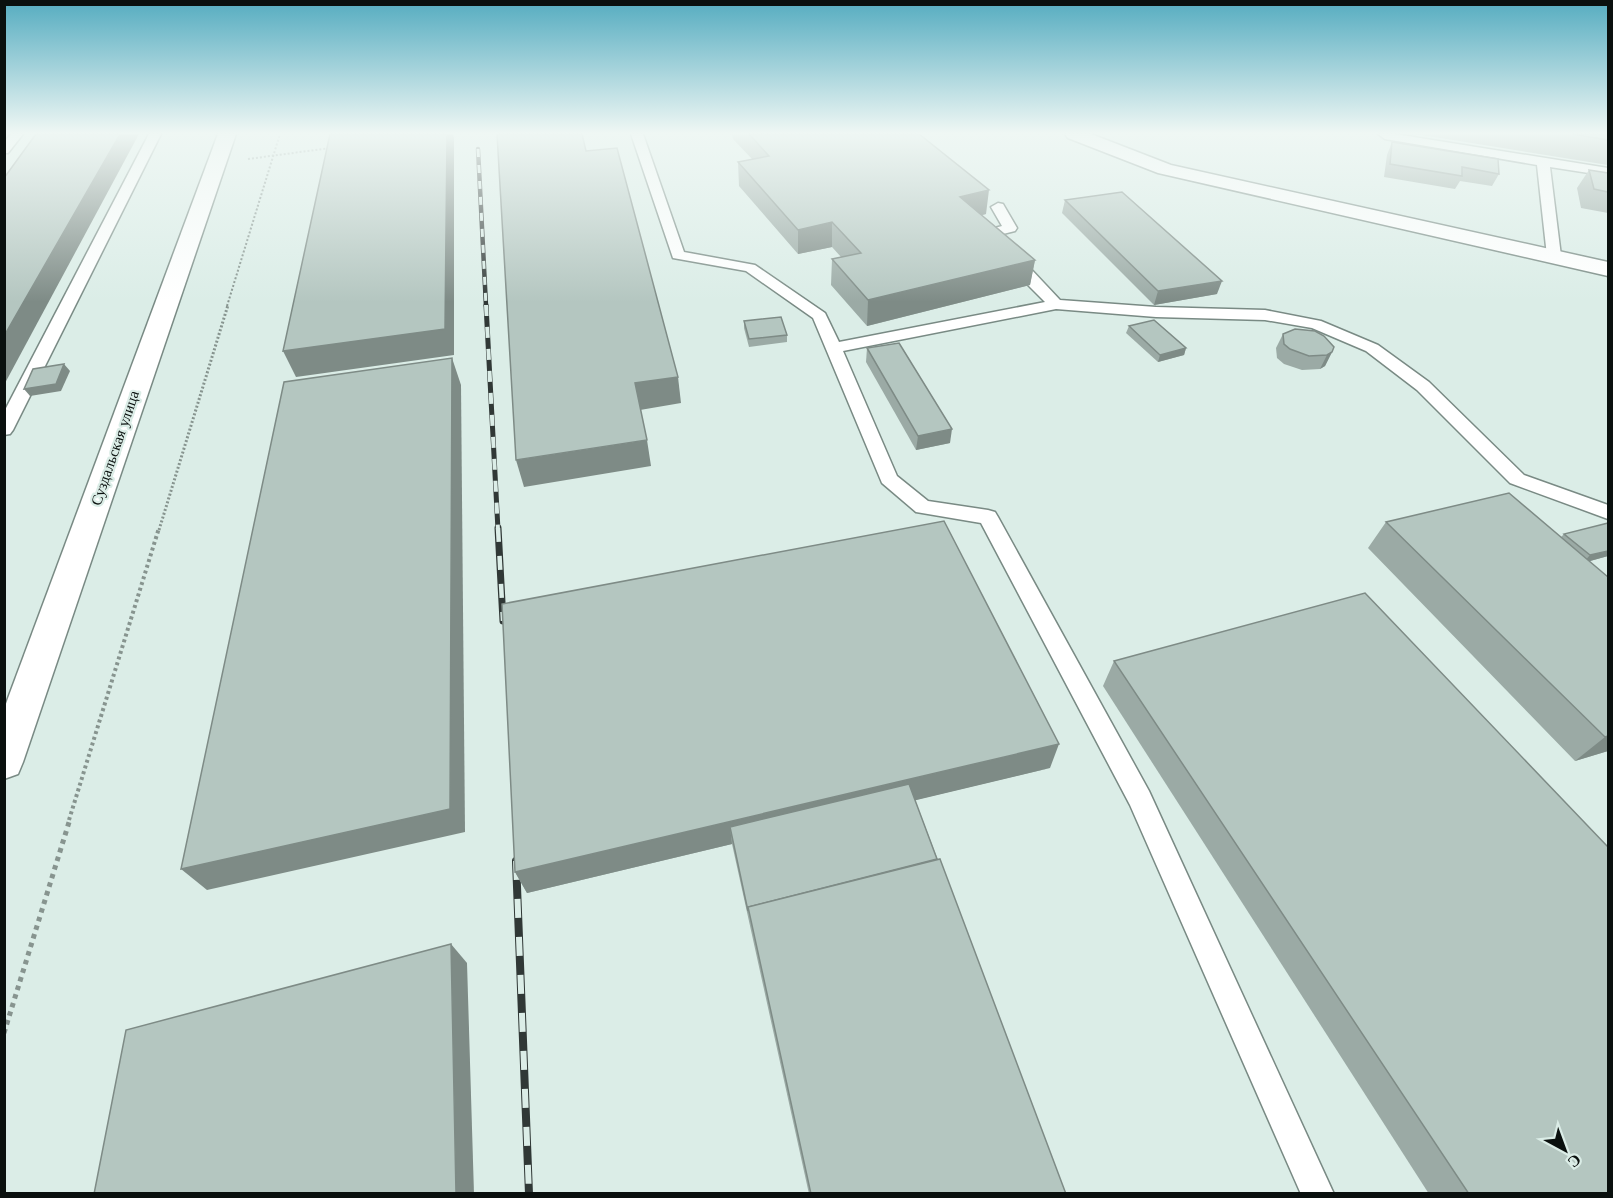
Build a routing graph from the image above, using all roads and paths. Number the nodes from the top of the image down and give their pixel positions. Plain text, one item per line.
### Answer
1 (126, 190) edge
2 (206, 190) edge
3 (263, 190) edge
4 (656, 190) edge
5 (1258, 190) edge
6 (1546, 190) edge
7 (998, 207) dead end
8 (1554, 256) junction
9 (1608, 268) edge
10 (1056, 304) junction
11 (834, 348) junction
12 (4, 430) edge
13 (1608, 512) edge
14 (4, 762) edge
15 (4, 1033) edge
16 (1318, 1194) edge

1 - 12 lane
2 - 14 main road, Суздальская улица
3 - 15 path
4 - 11 lane
5 - 8 main road
6 - 8 lane
7 - 10 lane
8 - 9 main road
10 - 11 lane
10 - 13 lane
11 - 16 lane

